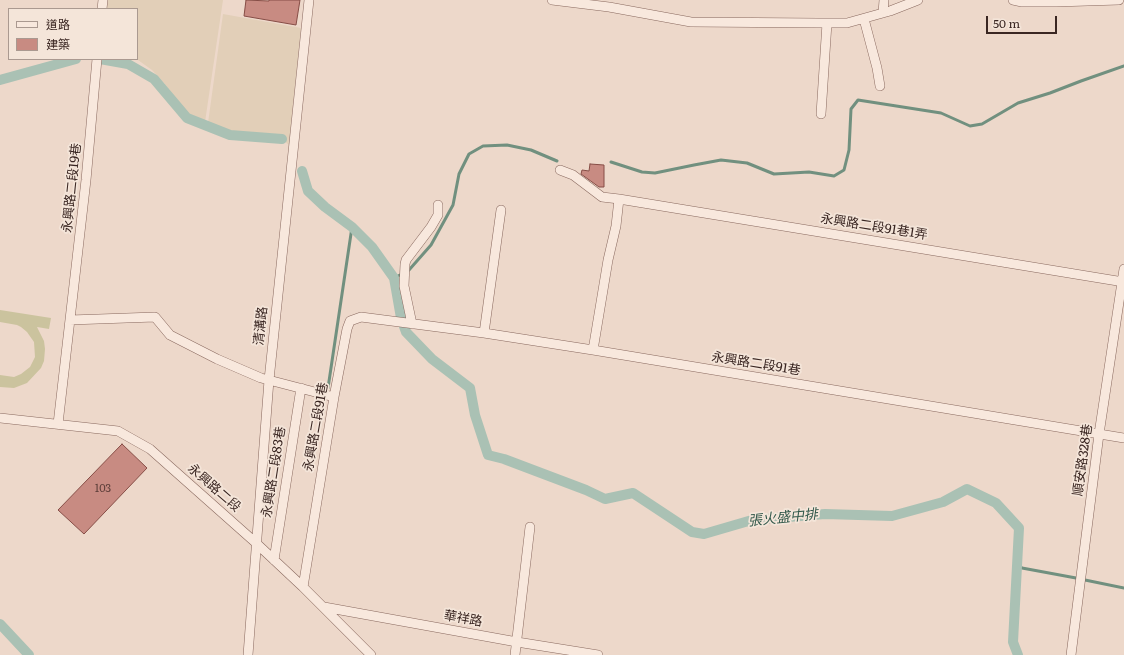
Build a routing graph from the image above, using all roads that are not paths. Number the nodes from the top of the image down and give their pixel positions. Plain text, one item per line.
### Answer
1 (309, 0) edge
2 (552, 0) edge
3 (884, 0) edge
4 (918, 0) edge
5 (1013, 0) edge
6 (1119, 0) edge
7 (883, 13) junction
8 (864, 19) junction
9 (827, 23) junction
10 (97, 60) edge
11 (880, 86) dead end
12 (821, 114) dead end
13 (560, 170) dead end
14 (619, 199) junction
15 (438, 205) dead end
16 (501, 210) dead end
17 (1124, 269) edge
18 (1123, 282) edge
19 (70, 320) junction
20 (409, 323) junction
21 (484, 333) junction
22 (593, 350) junction
23 (269, 380) junction
24 (300, 388) junction
25 (334, 397) junction
26 (0, 418) edge
27 (58, 424) junction
28 (1099, 434) junction
29 (1124, 438) edge
30 (530, 527) dead end
31 (256, 543) junction
32 (274, 560) junction
33 (303, 587) junction
34 (324, 607) junction
35 (517, 642) junction
36 (248, 655) edge
37 (371, 655) edge
38 (515, 655) edge
39 (598, 655) edge
40 (1071, 655) edge

1 - 23 street, 清溝路
2 - 9 street
3 - 7 street
4 - 7 street
5 - 6 street
7 - 8 street
8 - 9 street
8 - 11 street
9 - 12 street
10 - 19 street, 永興路二段19巷
13 - 14 street, 永興路二段91巷1弄
14 - 18 street, 永興路二段91巷1弄
14 - 22 street
15 - 20 street
16 - 21 street
17 - 18 street, 順安路328巷
18 - 28 street, 順安路328巷
19 - 23 street
19 - 27 street, 永興路二段19巷
20 - 21 street, 永興路二段91巷
20 - 25 street, 永興路二段91巷
21 - 22 street, 永興路二段91巷
22 - 28 street, 永興路二段91巷
23 - 24 street
23 - 31 street, 清溝路
24 - 25 street
24 - 32 street, 永興路二段83巷
25 - 33 street, 永興路二段91巷
26 - 27 street, 永興路二段
27 - 31 street, 永興路二段
28 - 29 street, 永興路二段91巷
28 - 40 street, 順安路328巷
30 - 35 street
31 - 32 street, 永興路二段
31 - 36 street, 清溝路
32 - 33 street, 永興路二段
33 - 34 street, 永興路二段
34 - 35 street, 華祥路
34 - 37 street, 永興路二段
35 - 38 street
35 - 39 street, 華祥路

